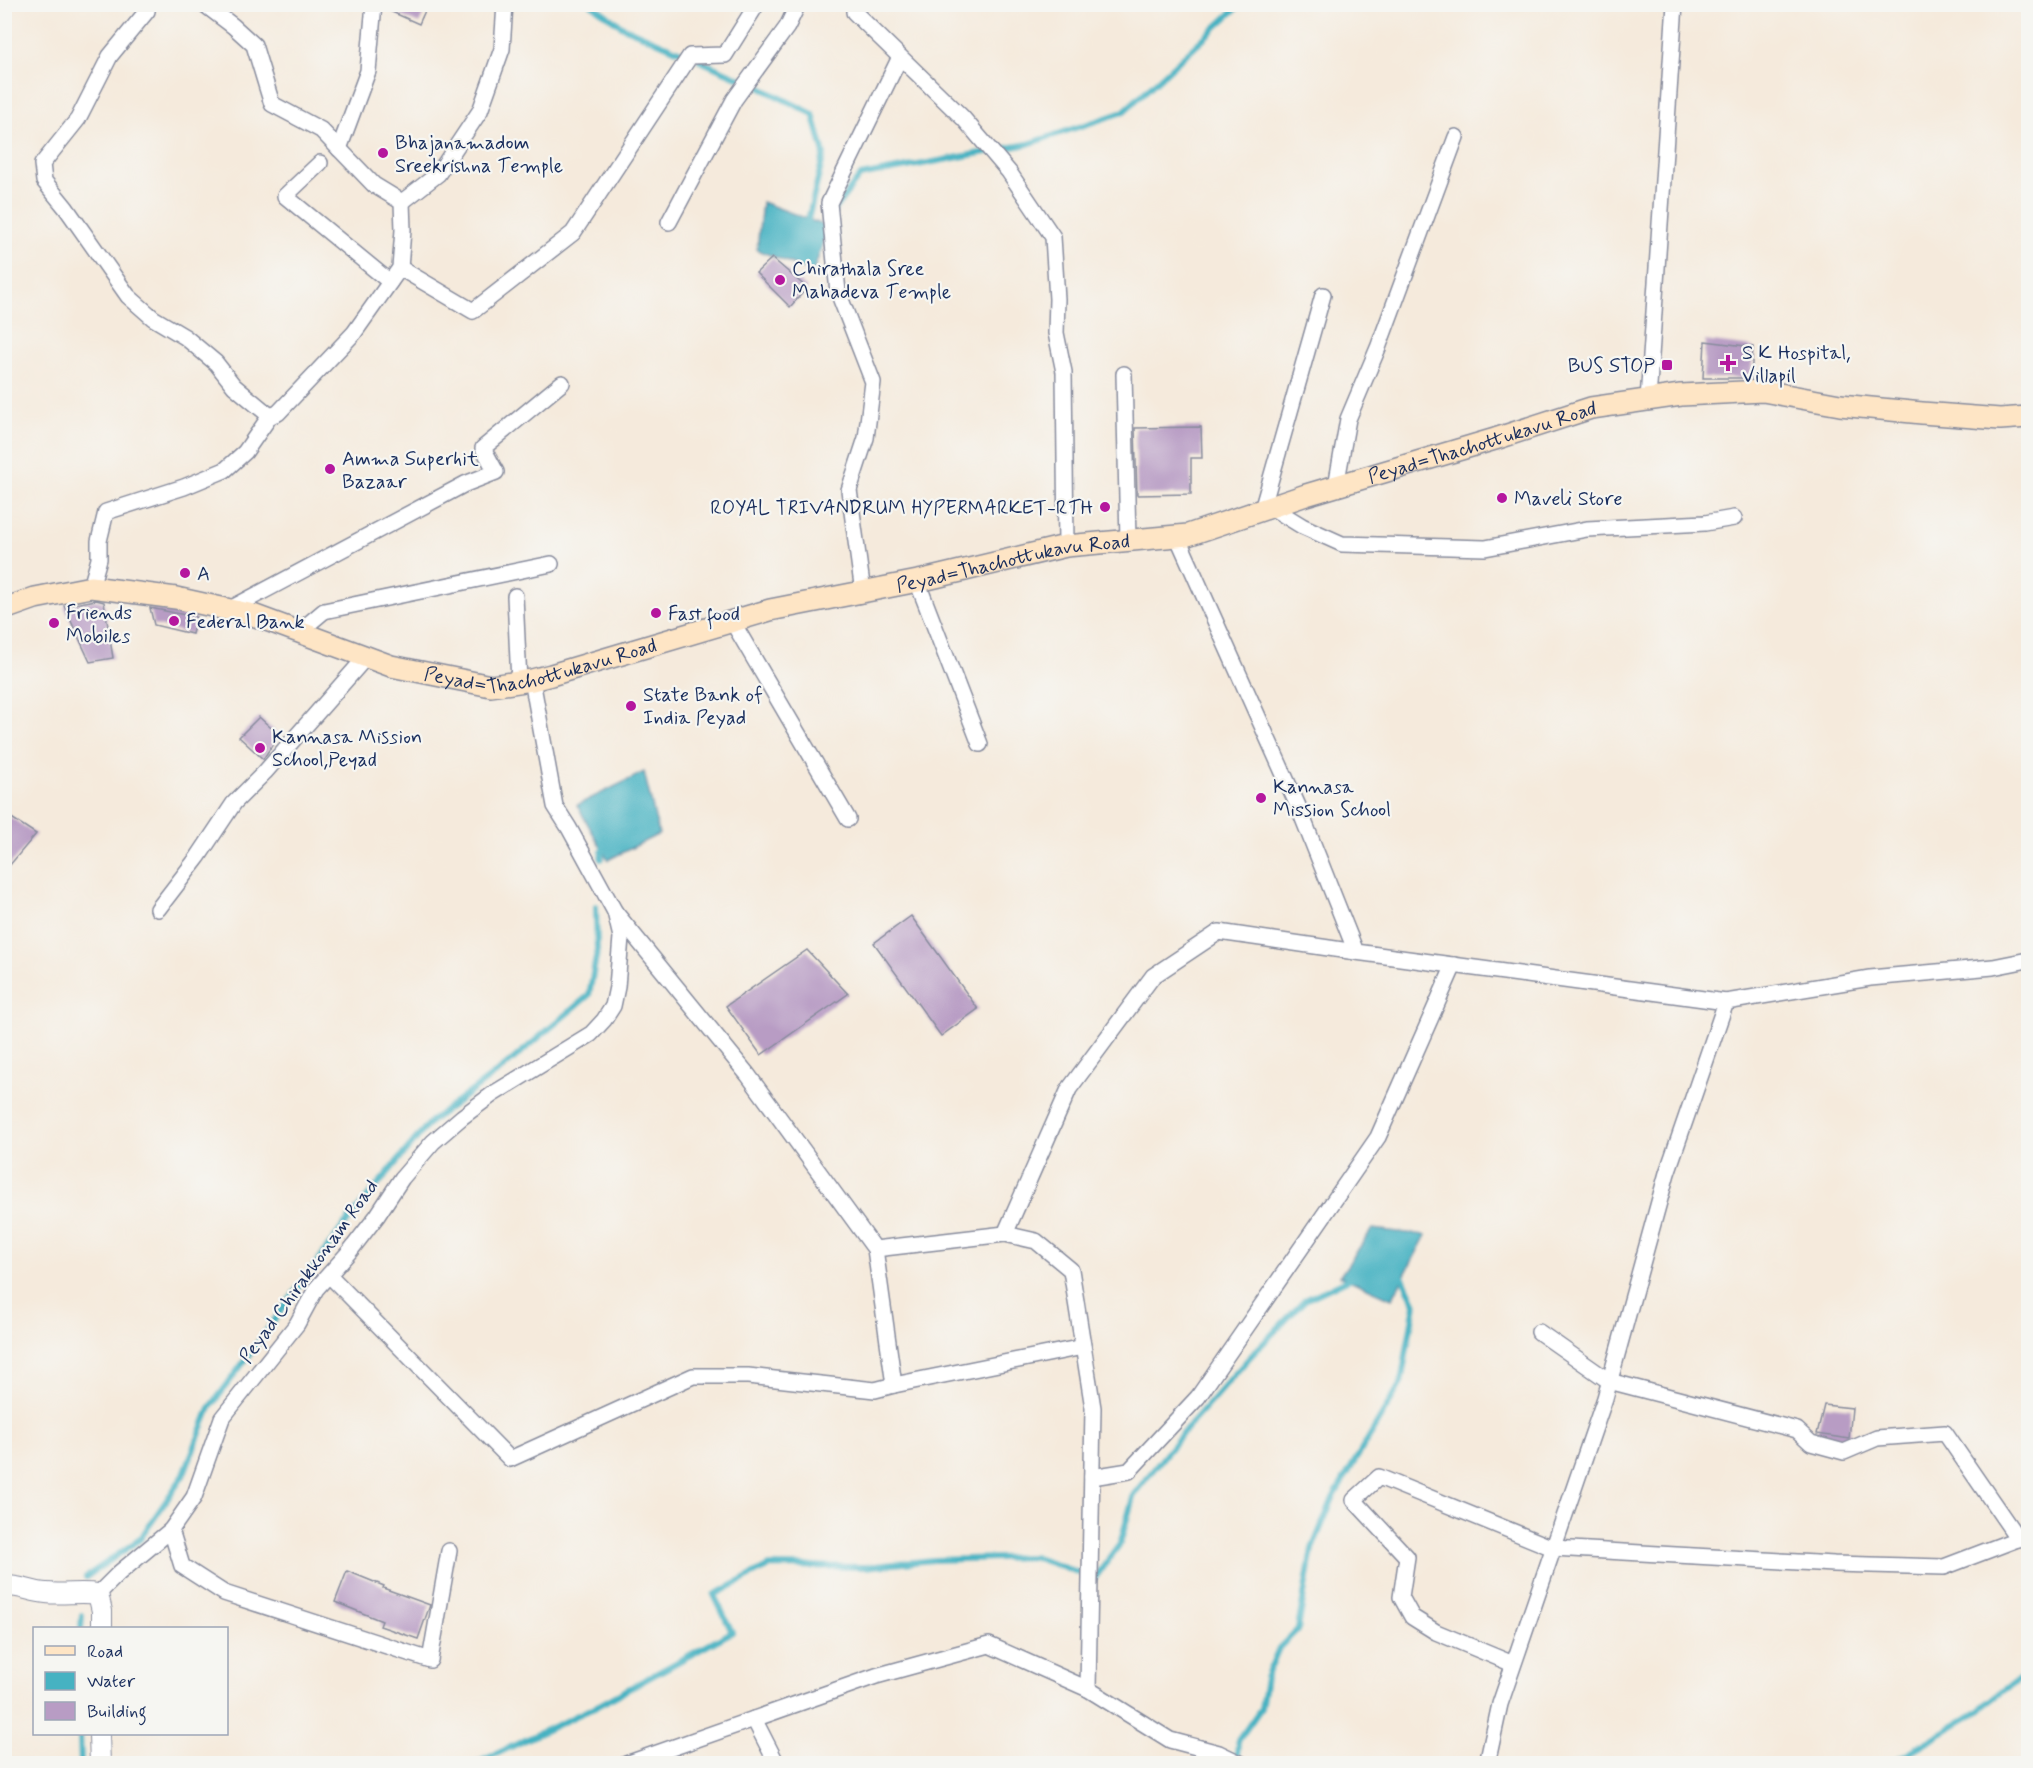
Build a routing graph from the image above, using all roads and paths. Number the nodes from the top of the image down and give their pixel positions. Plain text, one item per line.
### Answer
1 (148, 4) edge
2 (204, 4) edge
3 (374, 4) edge
4 (505, 4) edge
5 (757, 4) edge
6 (798, 4) edge
7 (855, 4) edge
8 (1675, 4) edge
9 (900, 57) junction
10 (1456, 137) dead end
11 (339, 149) junction
12 (320, 163) dead end
13 (402, 202) junction
14 (669, 222) dead end
15 (400, 268) junction
16 (390, 282) junction
17 (1323, 295) dead end
18 (1124, 374) dead end
19 (562, 383) dead end
20 (1648, 400) junction
21 (276, 412) junction
22 (2028, 417) edge
23 (1336, 486) junction
24 (1266, 508) junction
25 (1734, 518) dead end
26 (1177, 536) junction
27 (1128, 540) junction
28 (1066, 546) junction
29 (551, 564) dead end
30 (917, 582) junction
31 (91, 587) junction
32 (863, 592) junction
33 (515, 596) dead end
34 (4, 609) edge
35 (228, 610) junction
36 (732, 621) junction
37 (299, 633) junction
38 (366, 657) junction
39 (525, 681) junction
40 (980, 744) dead end
41 (848, 819) dead end
42 (158, 909) dead end
43 (615, 912) junction
44 (1356, 952) junction
45 (2028, 960) edge
46 (1454, 965) junction
47 (1726, 1002) junction
48 (1005, 1234) junction
49 (875, 1249) junction
50 (329, 1275) junction
51 (1539, 1332) dead end
52 (1083, 1347) junction
53 (1609, 1381) junction
54 (894, 1385) junction
55 (1092, 1477) junction
56 (171, 1530) junction
57 (2023, 1537) edge
58 (1553, 1548) junction
59 (449, 1551) dead end
60 (4, 1586) edge
61 (98, 1594) junction
62 (102, 1627) edge
63 (1513, 1664) junction
64 (1088, 1689) junction
65 (753, 1719) junction
66 (99, 1735) edge
67 (100, 1764) edge
68 (626, 1764) edge
69 (777, 1764) edge
70 (1242, 1764) edge
71 (1487, 1764) edge

1 - 21 street
2 - 11 street
3 - 11 street
4 - 13 street
5 - 15 street
6 - 14 street
7 - 9 street
8 - 20 street
9 - 28 street
9 - 32 street
10 - 23 street
11 - 13 street
12 - 16 street
13 - 15 street
15 - 16 street
16 - 21 street
17 - 24 street
18 - 27 street
19 - 35 street
20 - 22 main road, Peyad=Thachottukavu Road
20 - 23 main road, Peyad=Thachottukavu Road
21 - 31 street
23 - 24 main road, Peyad=Thachottukavu Road
24 - 25 street
24 - 26 main road, Peyad=Thachottukavu Road
26 - 27 main road, Peyad=Thachottukavu Road
26 - 44 street
27 - 28 main road, Peyad=Thachottukavu Road
28 - 30 main road, Peyad=Thachottukavu Road
29 - 37 street
30 - 32 main road, Peyad=Thachottukavu Road
30 - 40 street
31 - 34 main road, Peyad=Thachottukavu Road
31 - 35 main road, Peyad=Thachottukavu Road
32 - 36 main road, Peyad=Thachottukavu Road
33 - 39 street, Peyad Chirakkonam Road
35 - 37 main road, Peyad=Thachottukavu Road
36 - 39 main road, Peyad=Thachottukavu Road
36 - 41 street
37 - 38 main road, Peyad=Thachottukavu Road
38 - 39 main road, Peyad=Thachottukavu Road
38 - 42 street
39 - 43 street, Peyad Chirakkonam Road
43 - 49 street
43 - 50 street, Peyad Chirakkonam Road
44 - 46 street
44 - 48 street
45 - 47 street
46 - 47 street
46 - 55 street
47 - 53 street
48 - 49 street
48 - 52 street
49 - 54 street
50 - 54 street
50 - 56 street, Peyad Chirakkonam Road
51 - 53 street
52 - 54 street
52 - 55 street
53 - 57 street
53 - 58 street
55 - 64 street
56 - 59 street
56 - 61 street, Peyad Chirakkonam Road
57 - 58 street
58 - 63 street
58 - 63 street
60 - 61 street
61 - 62 street
63 - 71 street
64 - 65 street
64 - 70 street
65 - 68 street
65 - 69 street
66 - 67 street

